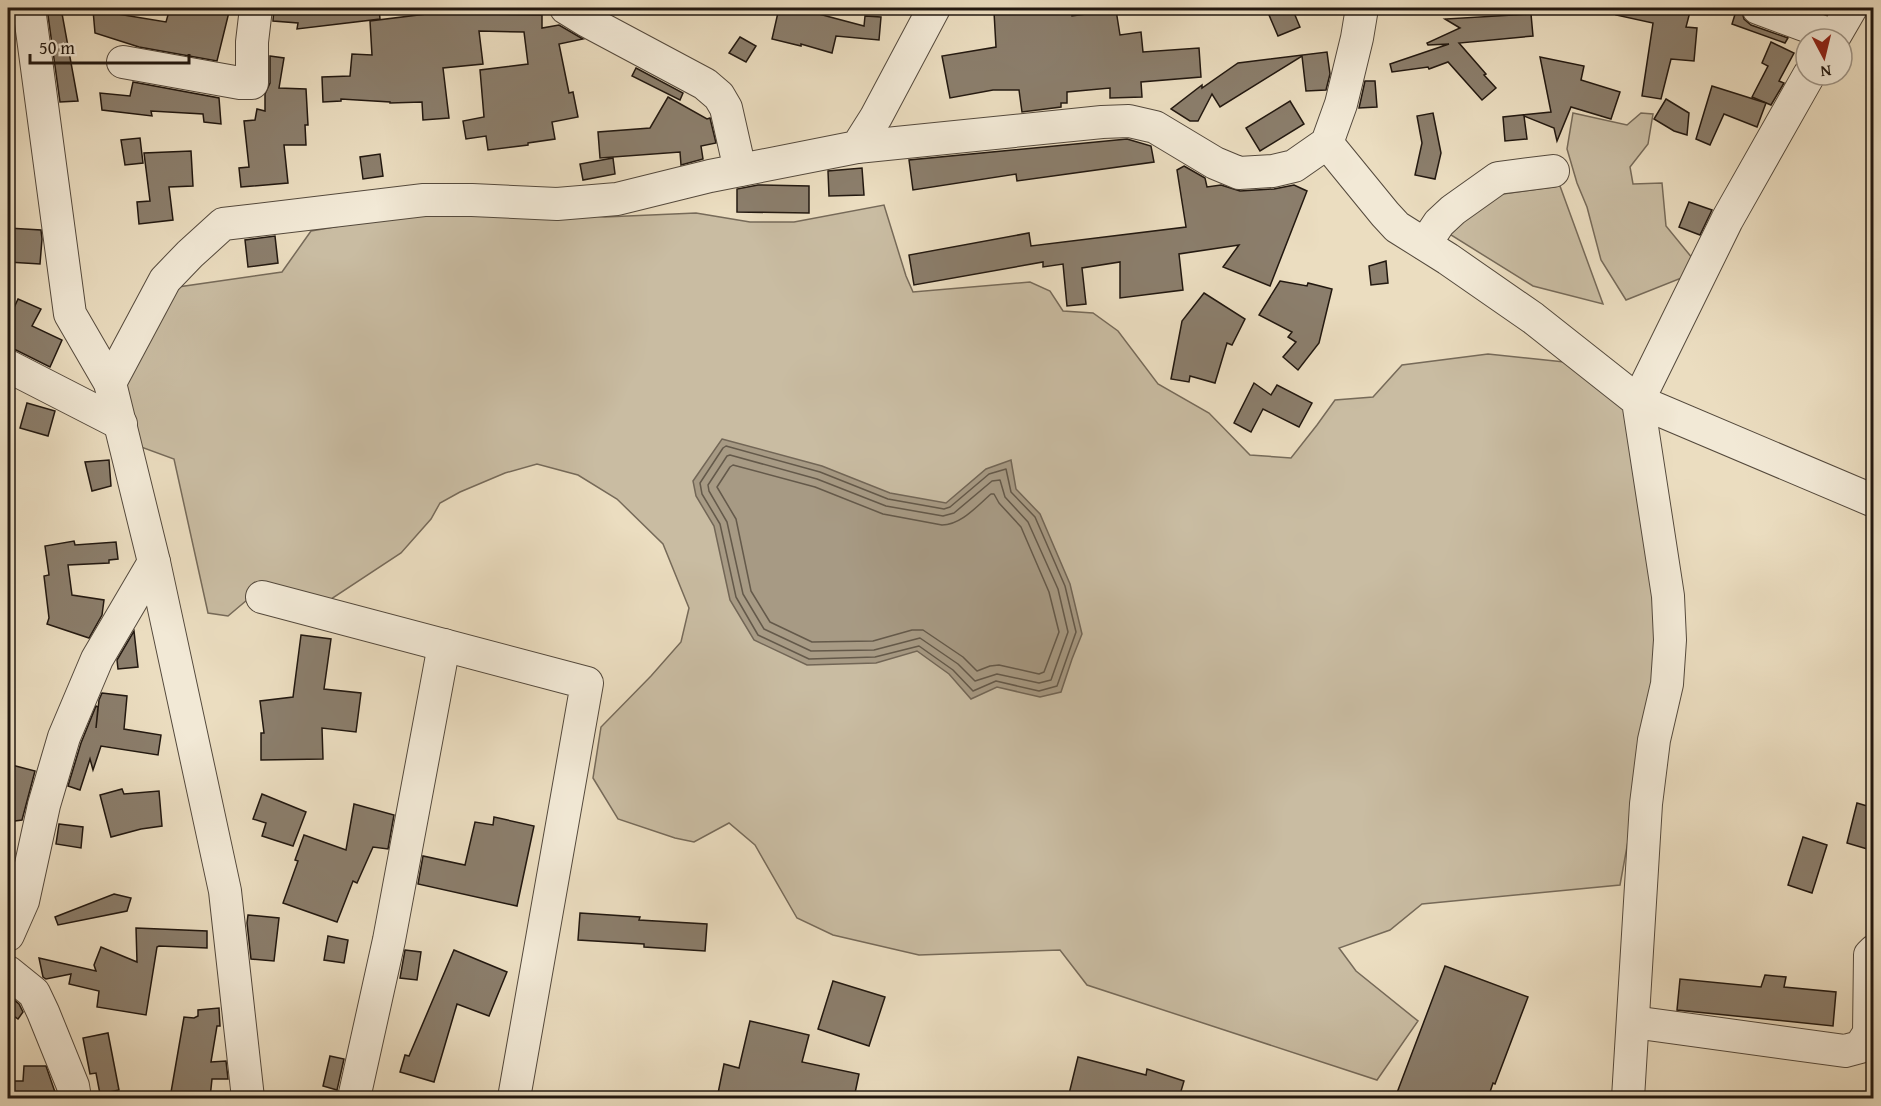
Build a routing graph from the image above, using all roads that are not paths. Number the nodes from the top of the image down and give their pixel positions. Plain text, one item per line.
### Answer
1 (29, 8) edge
2 (256, 8) edge
3 (566, 8) edge
4 (934, 8) edge
5 (1362, 8) edge
6 (1758, 8) edge
7 (1851, 8) edge
8 (1806, 27) edge
9 (1840, 27) edge
10 (20, 37) edge
11 (123, 62) dead end
12 (1802, 87) edge
13 (1327, 143) junction
14 (857, 147) junction
15 (740, 170) junction
16 (1553, 171) dead end
17 (1425, 244) junction
18 (8, 366) edge
19 (110, 383) junction
20 (1638, 401) junction
21 (121, 424) junction
22 (1874, 501) edge
23 (154, 562) junction
24 (262, 597) dead end
25 (444, 645) junction
26 (8, 935) edge
27 (1874, 951) edge
28 (8, 972) edge
29 (1633, 1023) junction
30 (75, 1098) edge
31 (248, 1098) edge
32 (354, 1098) edge
33 (514, 1098) edge
34 (1628, 1098) edge

1 - 10 street
2 - 11 street
3 - 15 street
4 - 14 street
5 - 13 street
6 - 8 street
7 - 9 street
10 - 19 street
12 - 20 street
13 - 14 street
13 - 17 street
14 - 15 street
15 - 19 street
16 - 17 street
17 - 20 street
18 - 21 street
19 - 21 street
20 - 22 street
20 - 29 street
21 - 23 street
23 - 26 street
23 - 31 street
24 - 25 street
25 - 32 street
25 - 33 street
27 - 29 street
28 - 30 street
29 - 34 street

